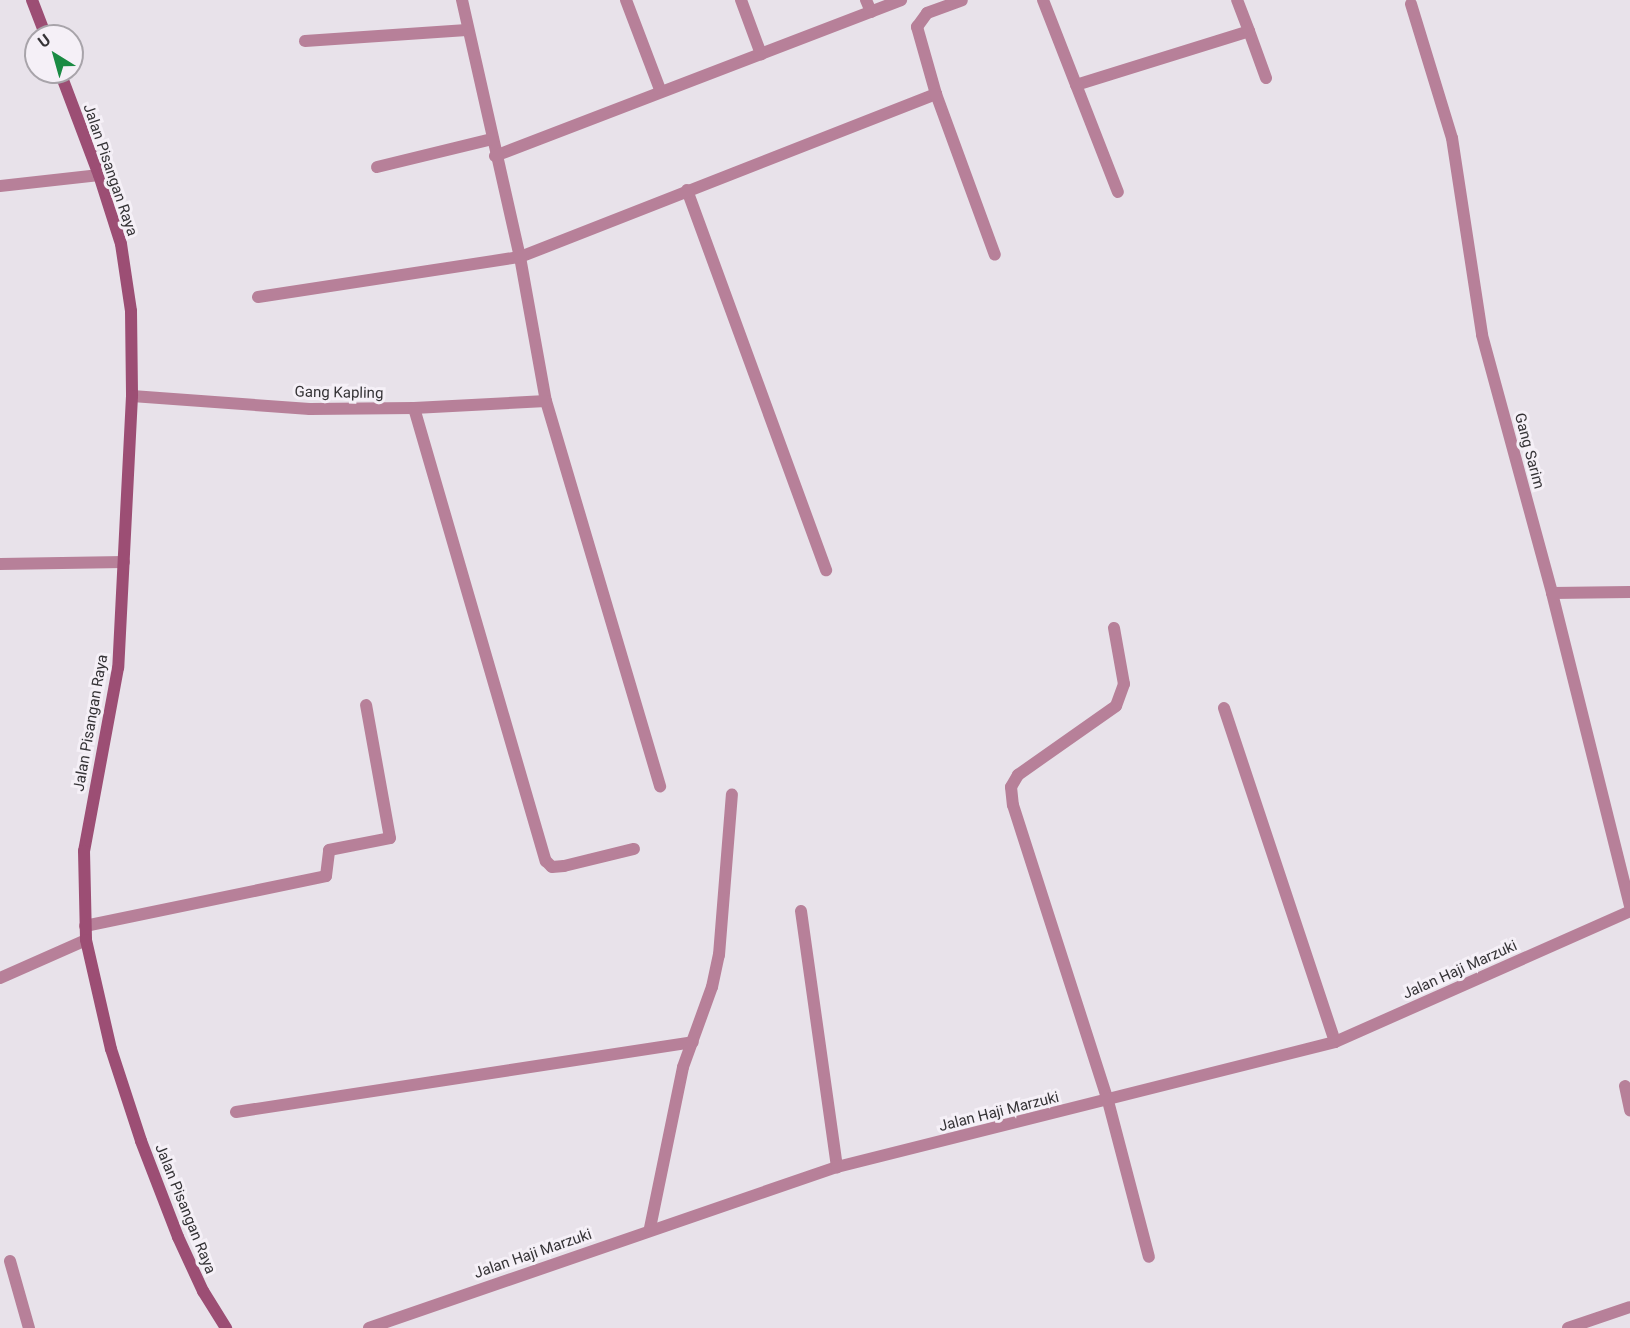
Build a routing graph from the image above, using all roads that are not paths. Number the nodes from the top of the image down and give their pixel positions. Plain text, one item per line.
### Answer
1 (33, 0) edge
2 (462, 0) edge
3 (626, 0) edge
4 (741, 0) edge
5 (901, 0) edge
6 (962, 0) edge
7 (1043, 0) edge
8 (1237, 0) edge
9 (1411, 4) dead end
10 (869, 6) edge
11 (42, 24) edge
12 (467, 30) junction
13 (1249, 32) junction
14 (305, 41) dead end
15 (761, 54) junction
16 (1266, 78) dead end
17 (65, 84) edge
18 (1076, 85) junction
19 (661, 92) junction
20 (936, 94) junction
21 (492, 139) junction
22 (495, 156) junction
23 (377, 167) dead end
24 (99, 175) junction
25 (0, 186) edge
26 (687, 190) junction
27 (1118, 192) dead end
28 (995, 255) dead end
29 (520, 257) junction
30 (258, 297) dead end
31 (132, 396) junction
32 (546, 401) junction
33 (414, 408) junction
34 (124, 562) junction
35 (0, 564) edge
36 (826, 570) dead end
37 (1630, 592) edge
38 (1552, 593) junction
39 (1114, 628) dead end
40 (366, 705) dead end
41 (1224, 708) dead end
42 (660, 786) dead end
43 (732, 795) dead end
44 (634, 849) dead end
45 (1630, 905) edge
46 (801, 911) dead end
47 (1630, 911) edge
48 (85, 926) junction
49 (86, 940) junction
50 (0, 978) edge
51 (693, 1042) junction
52 (1335, 1042) junction
53 (1625, 1086) dead end
54 (1108, 1101) junction
55 (1630, 1110) edge
56 (236, 1113) dead end
57 (837, 1167) junction
58 (650, 1228) junction
59 (1149, 1257) dead end
60 (10, 1262) dead end
61 (1630, 1308) edge
62 (29, 1328) edge
63 (226, 1328) edge
64 (369, 1328) edge
65 (1568, 1328) edge

1 - 11 street
2 - 12 street
3 - 19 street
4 - 15 street
5 - 10 street
6 - 20 street
7 - 18 street
8 - 13 street
9 - 38 street, Gang Sarim
10 - 15 street
12 - 14 street
12 - 21 street
13 - 16 street
13 - 18 street
15 - 19 street
17 - 24 street, Jalan Pisangan Raya
18 - 27 street
19 - 22 street
20 - 26 street
20 - 28 street
21 - 22 street
21 - 23 street
22 - 29 street
24 - 25 street
24 - 31 street, Jalan Pisangan Raya
26 - 29 street
26 - 36 street
29 - 30 street
29 - 32 street
31 - 33 street, Gang Kapling
31 - 34 street, Jalan Pisangan Raya
32 - 33 street, Gang Kapling
32 - 42 street
33 - 44 street
34 - 35 street
34 - 48 street, Jalan Pisangan Raya
37 - 38 street
38 - 45 street, Gang Sarim
39 - 54 street
40 - 48 street
41 - 52 street
43 - 51 street
46 - 57 street
47 - 52 street, Jalan Haji Marzuki
48 - 49 street, Jalan Pisangan Raya
49 - 50 street
49 - 63 street, Jalan Pisangan Raya
51 - 56 street
51 - 58 street
52 - 54 street, Jalan Haji Marzuki
53 - 55 street
54 - 57 street, Jalan Haji Marzuki
54 - 59 street
57 - 58 street, Jalan Haji Marzuki
58 - 64 street, Jalan Haji Marzuki
60 - 62 street
61 - 65 street

